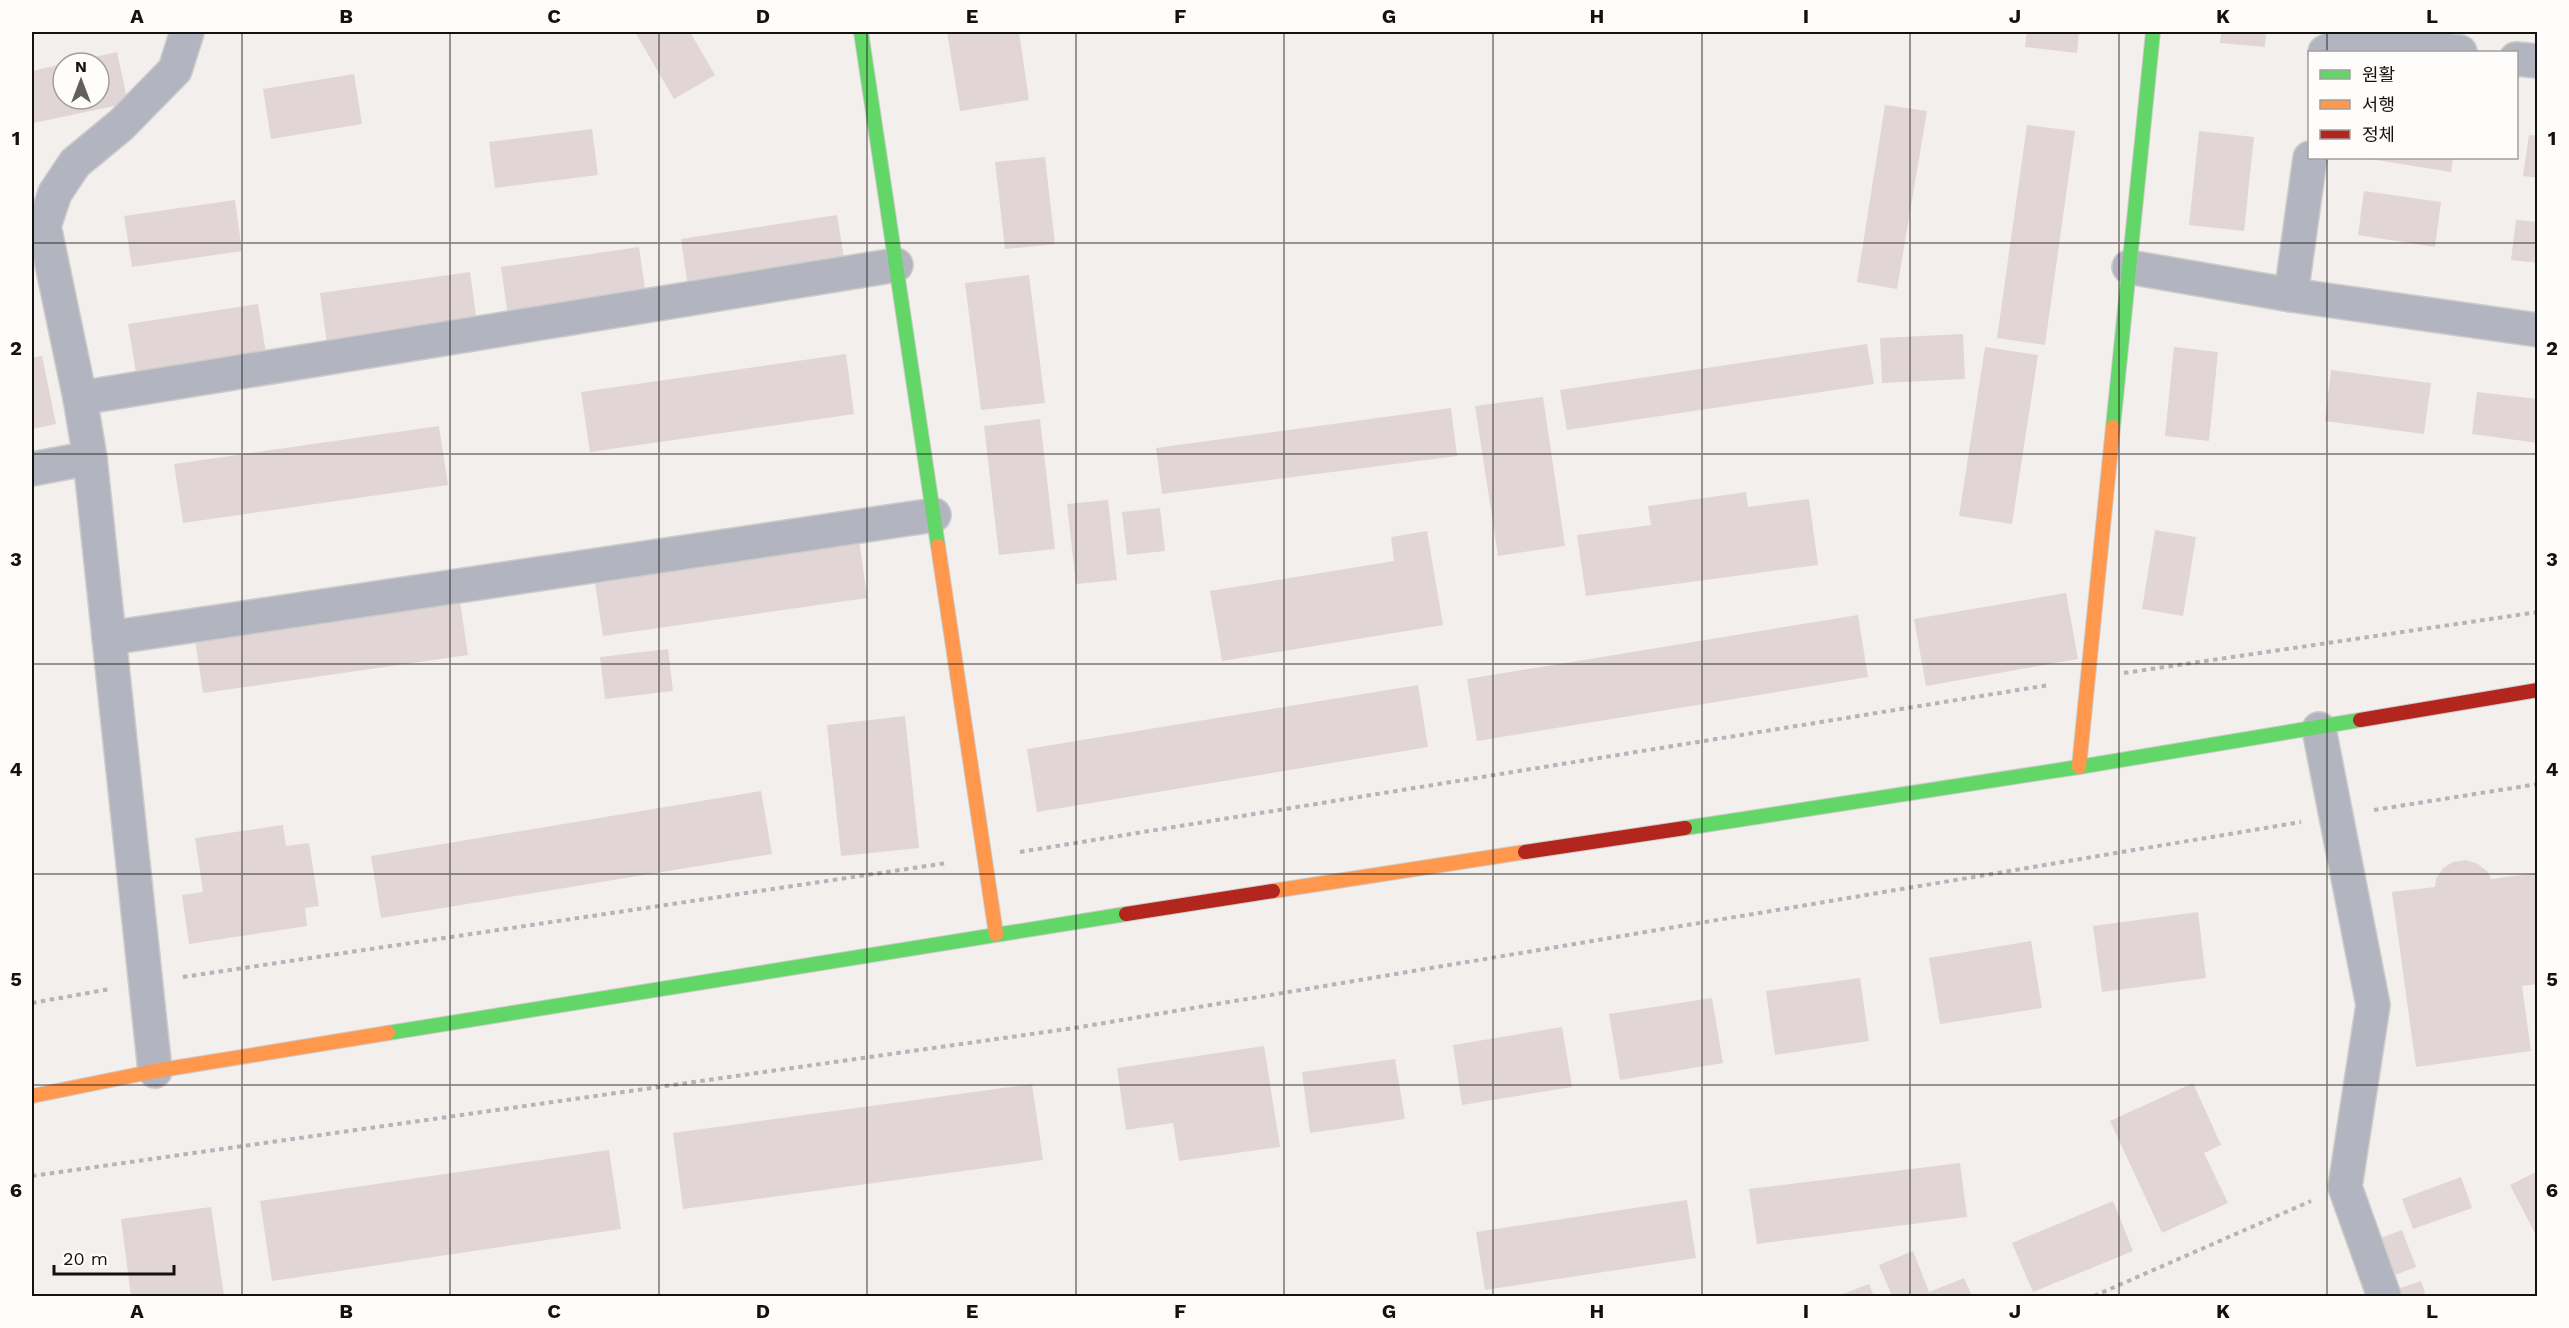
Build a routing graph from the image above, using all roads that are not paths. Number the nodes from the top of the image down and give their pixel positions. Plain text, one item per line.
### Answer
1 (187, 32) edge
2 (861, 32) edge
3 (2153, 32) edge
4 (2327, 51) edge
5 (2451, 51) edge
6 (2518, 59) edge
7 (2538, 61) edge
8 (2310, 159) edge
9 (896, 265) junction
10 (2129, 267) junction
11 (2291, 295) junction
12 (2538, 330) edge
13 (80, 398) junction
14 (90, 458) junction
15 (32, 469) edge
16 (934, 515) junction
17 (109, 638) junction
18 (2538, 690) edge
19 (2319, 729) junction
20 (2079, 767) junction
21 (996, 934) junction
22 (155, 1071) junction
23 (32, 1096) edge
24 (2384, 1296) edge

1 - 13 street
2 - 9 main road
3 - 10 main road
4 - 5 street
6 - 7 street
8 - 11 street
9 - 13 street
9 - 16 main road
10 - 11 street
10 - 20 main road
11 - 12 street
13 - 14 street
14 - 15 street
14 - 17 street
16 - 17 street
16 - 21 main road
17 - 22 street
18 - 19 main road
19 - 20 main road
19 - 24 street
20 - 21 main road
21 - 22 main road
22 - 23 main road

